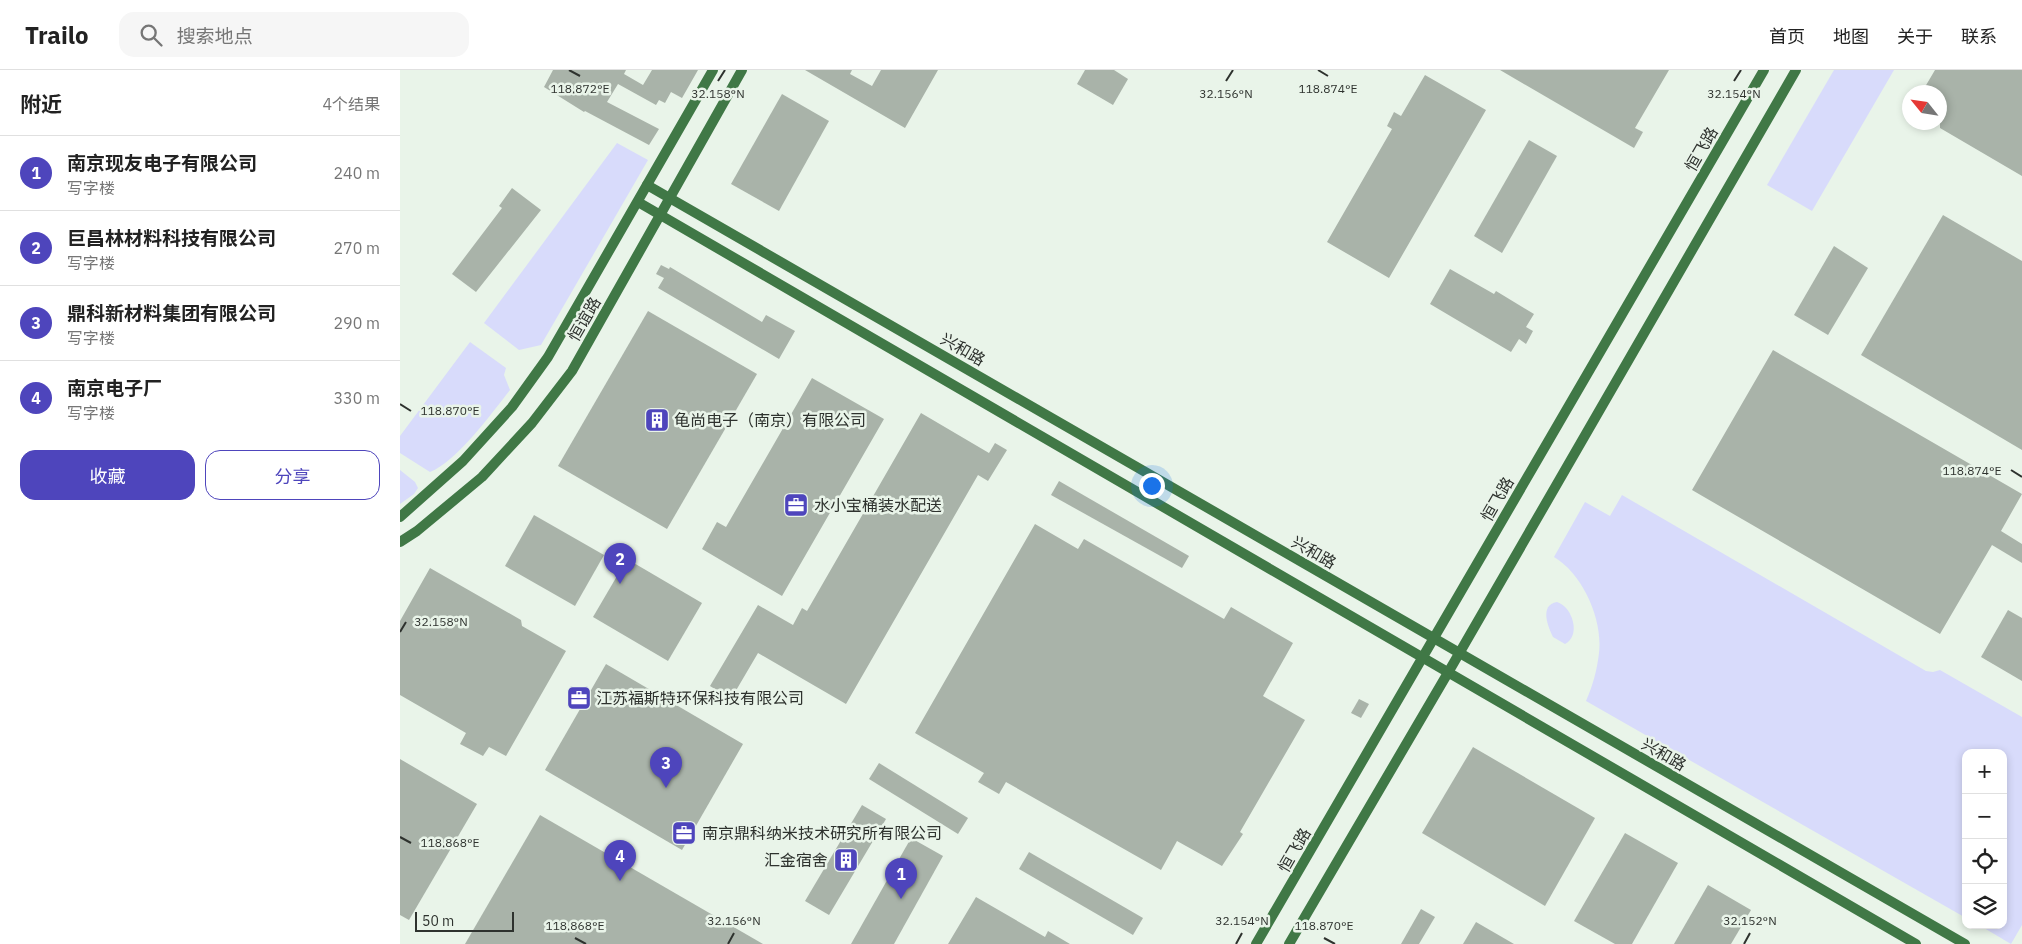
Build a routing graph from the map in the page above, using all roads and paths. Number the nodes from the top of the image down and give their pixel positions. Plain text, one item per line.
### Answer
1 (713, 70) edge
2 (742, 70) edge
3 (1764, 70) edge
4 (1796, 70) edge
5 (647, 185) junction
6 (670, 197) junction
7 (638, 202) junction
8 (661, 214) junction
9 (400, 517) edge
10 (400, 542) edge
11 (1433, 638) junction
12 (1460, 653) junction
13 (1422, 656) junction
14 (1449, 671) junction
15 (1256, 944) edge
16 (1289, 944) edge
17 (1916, 944) edge
18 (1965, 944) edge

1 - 5 main road, 恒谊路
2 - 6 main road, 恒谊路
3 - 11 main road, 恒飞路
4 - 12 main road
5 - 6 main road, 兴和路
5 - 7 main road, 恒谊路
6 - 8 main road, 恒谊路
6 - 11 main road, 兴和路
7 - 8 main road
7 - 9 main road, 恒谊路
8 - 10 main road, 恒谊路
8 - 13 main road
11 - 12 main road, 兴和路
11 - 13 main road, 恒飞路
12 - 14 main road
12 - 18 main road, 兴和路
13 - 14 main road
13 - 15 main road, 恒飞路
14 - 16 main road
14 - 17 main road

